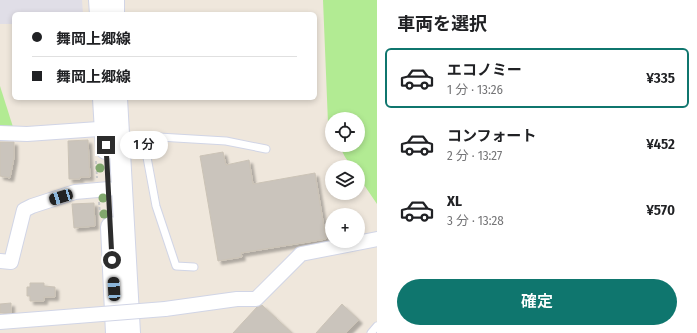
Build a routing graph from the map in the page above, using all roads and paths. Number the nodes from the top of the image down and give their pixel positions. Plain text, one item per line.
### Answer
1 (99, 0) edge
2 (114, 0) edge
3 (100, 12) edge
4 (114, 12) edge
5 (104, 100) edge
6 (117, 100) edge
7 (114, 131) junction
8 (0, 133) edge
9 (144, 140) junction
10 (266, 149) dead end
11 (109, 189) junction
12 (377, 239) edge
13 (0, 261) edge
14 (194, 267) dead end
15 (0, 322) edge
16 (377, 326) edge
17 (116, 333) edge
18 (130, 333) edge
19 (371, 333) edge

1 - 3 street
2 - 4 street
5 - 7 street
6 - 7 street
7 - 8 street
7 - 9 lane
7 - 11 street
7 - 18 street
9 - 10 lane
9 - 14 lane
11 - 13 street
11 - 17 street
12 - 15 street, bridge
16 - 19 lane

